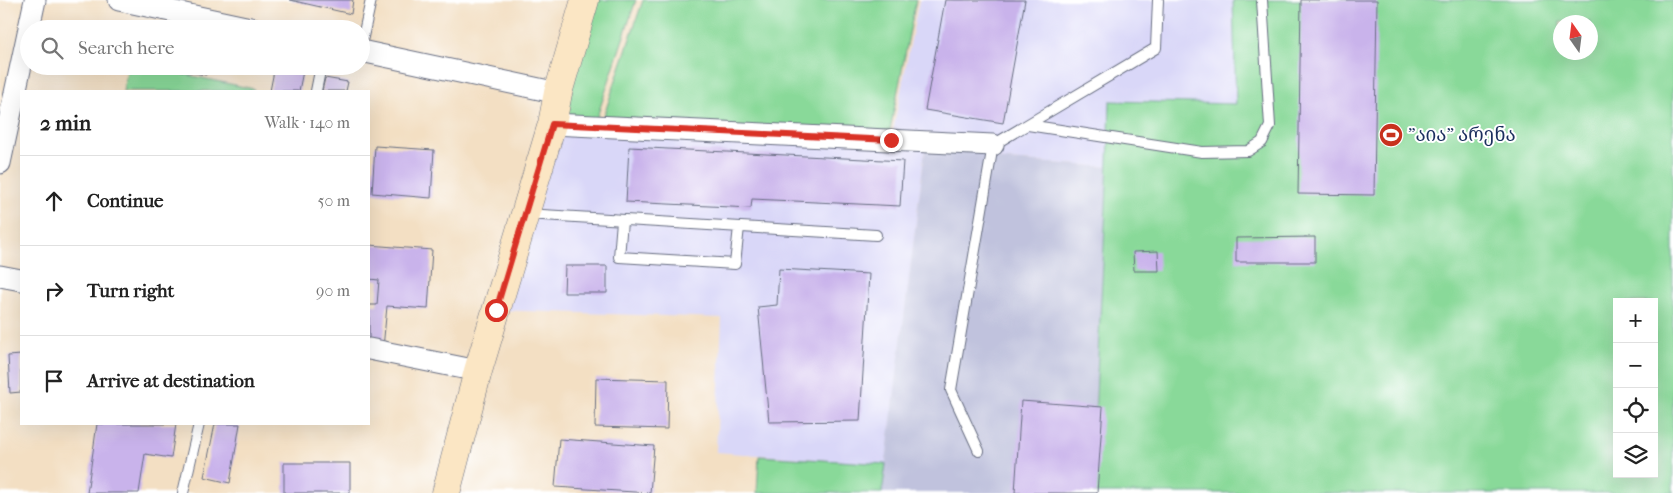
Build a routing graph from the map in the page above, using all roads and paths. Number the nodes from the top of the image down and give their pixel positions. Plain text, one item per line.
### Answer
1 (34, 0) edge
2 (119, 0) edge
3 (370, 0) edge
4 (585, 0) edge
5 (1158, 0) edge
6 (1262, 0) edge
7 (31, 20) edge
8 (213, 20) edge
9 (366, 20) edge
10 (370, 53) edge
11 (22, 75) edge
12 (319, 75) edge
13 (316, 90) edge
14 (558, 93) junction
15 (16, 112) edge
16 (552, 124) junction
17 (1028, 125) junction
18 (993, 145) junction
19 (0, 163) edge
20 (525, 214) junction
21 (622, 220) junction
22 (739, 227) junction
23 (876, 236) dead end
24 (0, 276) edge
25 (20, 280) edge
26 (370, 349) edge
27 (478, 371) junction
28 (199, 425) edge
29 (979, 451) dead end
30 (183, 493) edge
31 (446, 493) edge

1 - 7 street
2 - 8 street
3 - 9 lane
4 - 14 street
5 - 17 lane
6 - 17 lane
10 - 14 street
11 - 15 street
12 - 13 lane
14 - 16 street
15 - 19 street
16 - 18 street
16 - 20 street
17 - 18 lane
18 - 29 lane
20 - 21 lane
20 - 27 street
21 - 22 lane
21 - 22 lane
22 - 23 lane
24 - 25 street
26 - 27 street
27 - 31 street
28 - 30 lane

